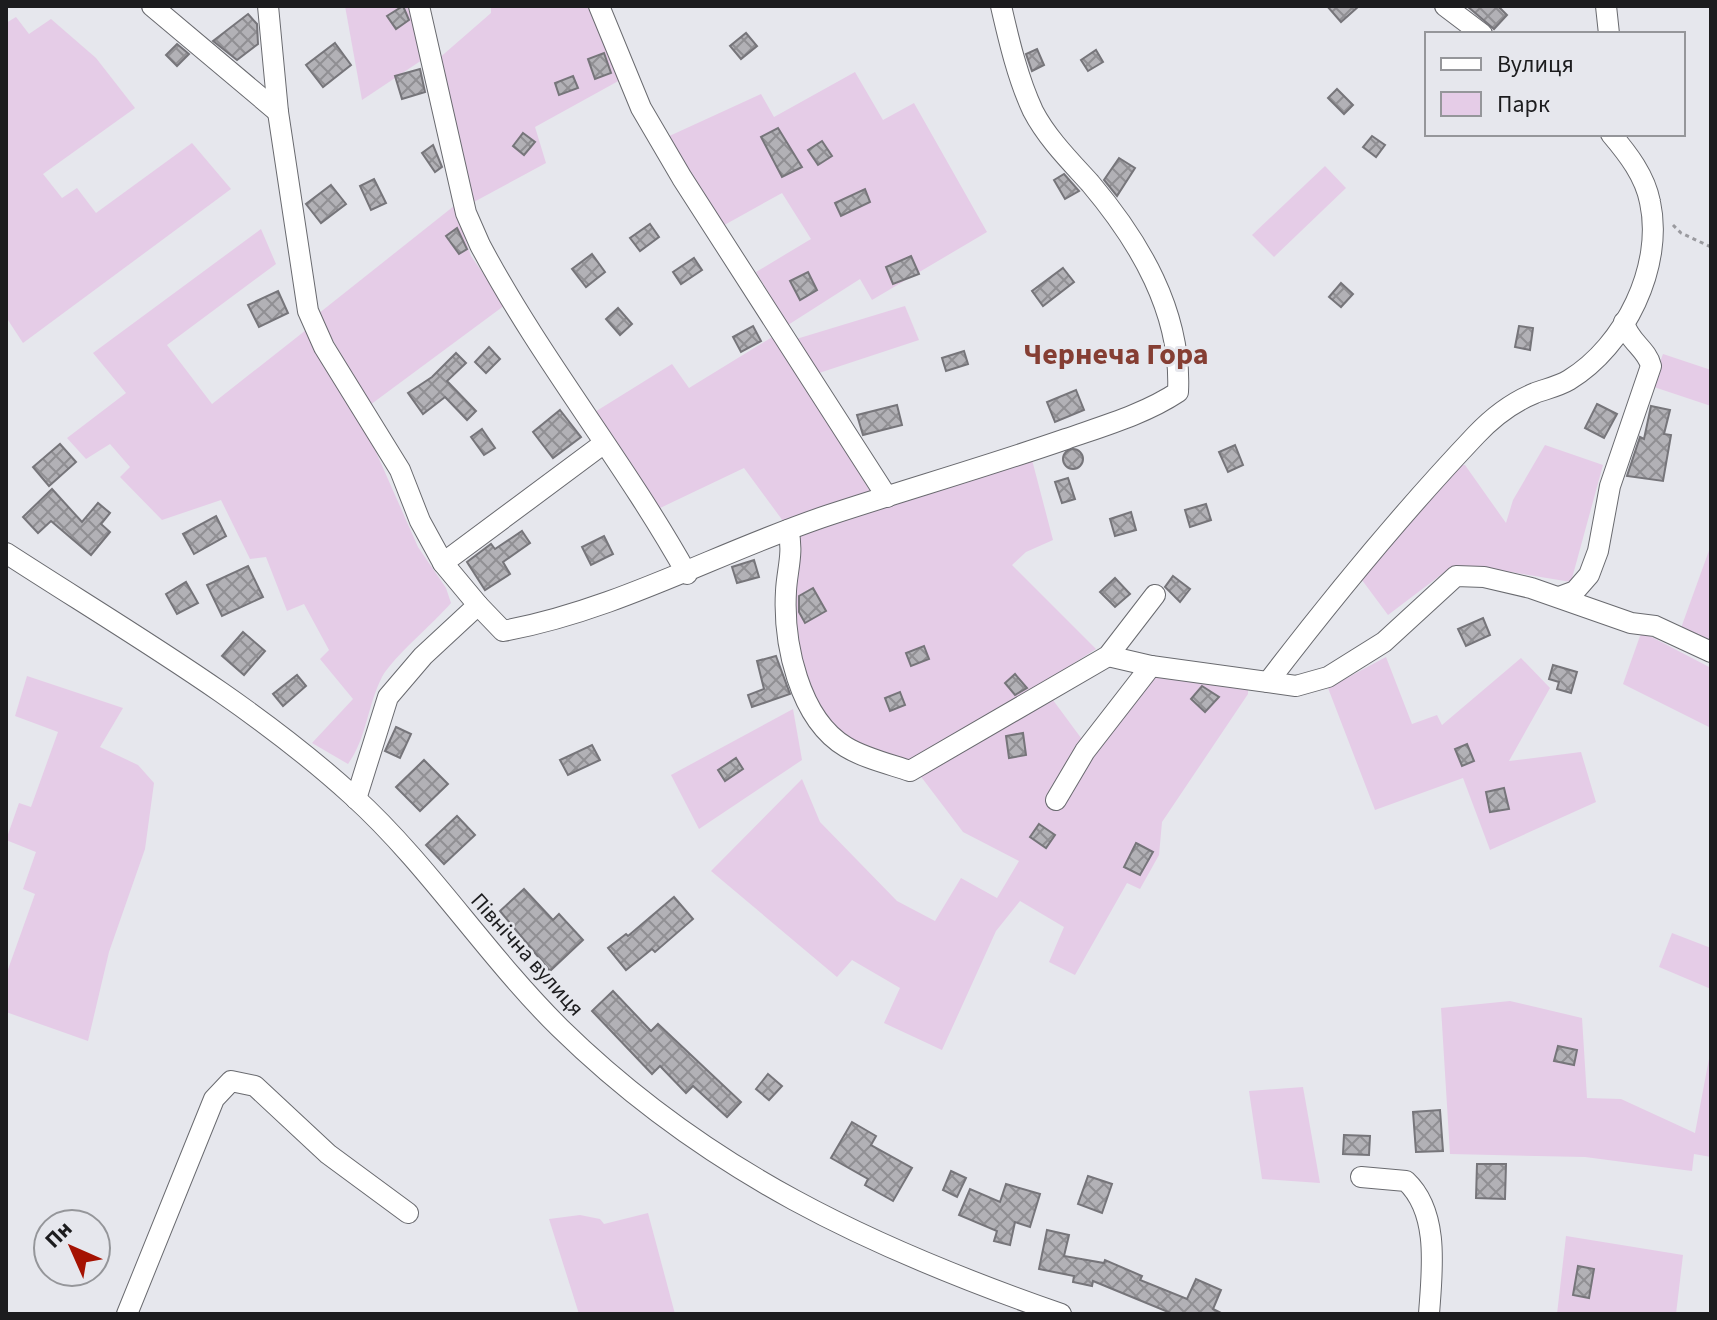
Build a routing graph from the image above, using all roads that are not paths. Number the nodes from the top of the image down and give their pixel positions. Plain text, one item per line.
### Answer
1 (152, 6) edge
2 (268, 6) edge
3 (419, 6) edge
4 (599, 6) edge
5 (1001, 6) edge
6 (1445, 6) edge
7 (1606, 6) edge
8 (1479, 32) edge
9 (1609, 32) edge
10 (278, 112) junction
11 (1613, 136) edge
12 (1624, 322) junction
13 (603, 444) junction
14 (887, 497) junction
15 (788, 530) junction
16 (6, 553) edge
17 (443, 563) junction
18 (687, 574) junction
19 (1155, 595) dead end
20 (1559, 597) junction
21 (478, 605) junction
22 (1711, 652) edge
23 (1108, 656) junction
24 (1151, 666) junction
25 (1268, 682) junction
26 (356, 799) junction
27 (1056, 800) dead end
28 (1361, 1177) dead end
29 (408, 1213) dead end
30 (127, 1314) edge
31 (1061, 1314) edge
32 (1429, 1314) edge

1 - 10 street
2 - 10 street
3 - 13 street
4 - 14 street
5 - 14 street
6 - 8 street
7 - 9 street
10 - 17 street
11 - 12 street
12 - 20 street
12 - 25 street
13 - 17 street
13 - 18 street
14 - 15 street
15 - 18 street
15 - 23 street
16 - 26 street, Північна вулиця
17 - 21 street
18 - 21 street
19 - 23 street
20 - 22 street
20 - 25 street
21 - 26 street
23 - 24 street
24 - 25 street
24 - 27 street
26 - 31 street, Північна вулиця
28 - 32 street
29 - 30 street

